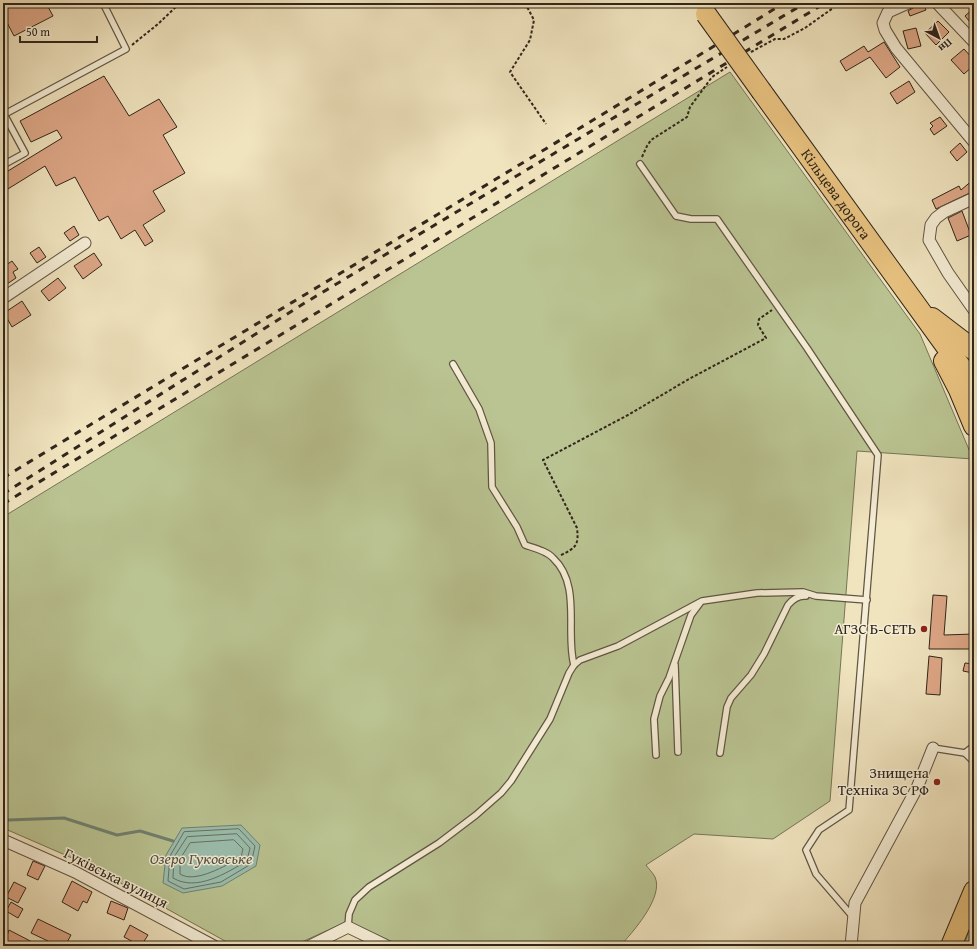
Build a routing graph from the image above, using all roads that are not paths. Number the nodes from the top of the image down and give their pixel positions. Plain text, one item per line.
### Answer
1 (102, 3) edge
2 (908, 3) edge
3 (937, 3) edge
4 (702, 9) edge
5 (974, 42) edge
6 (4, 115) edge
7 (974, 142) edge
8 (640, 164) dead end
9 (3, 165) edge
10 (974, 198) edge
11 (85, 243) dead end
12 (3, 298) edge
13 (916, 306) junction
14 (974, 310) edge
15 (974, 350) edge
16 (454, 364) dead end
17 (974, 385) edge
18 (974, 426) edge
19 (816, 596) junction
20 (867, 600) junction
21 (702, 601) junction
22 (675, 662) junction
23 (574, 665) junction
24 (974, 746) edge
25 (933, 748) joint
26 (678, 752) dead end
27 (720, 753) dead end
28 (965, 753) junction
29 (656, 755) dead end
30 (974, 762) edge
31 (3, 840) edge
32 (974, 891) edge
33 (853, 918) junction
34 (348, 927) junction
35 (214, 946) edge
36 (310, 946) edge
37 (387, 946) edge
38 (852, 946) edge
39 (951, 946) edge

1 - 6 lane
2 - 7 street
3 - 5 street
4 - 13 highway, Кільцева дорога, bridge
6 - 9 lane
8 - 20 lane
10 - 14 street
11 - 12 street
13 - 15 highway
13 - 17 highway, Кільцева дорога
13 - 18 highway
16 - 23 lane
19 - 20 lane
19 - 21 lane
19 - 27 lane
20 - 33 lane
21 - 22 lane
21 - 23 lane
22 - 26 lane
22 - 29 lane
23 - 34 lane
24 - 28 lane
25 - 28 lane
25 - 33 street
28 - 30 lane
31 - 35 street, Гуківська вулиця
32 - 39 highway
33 - 38 street
34 - 36 street
34 - 37 street

